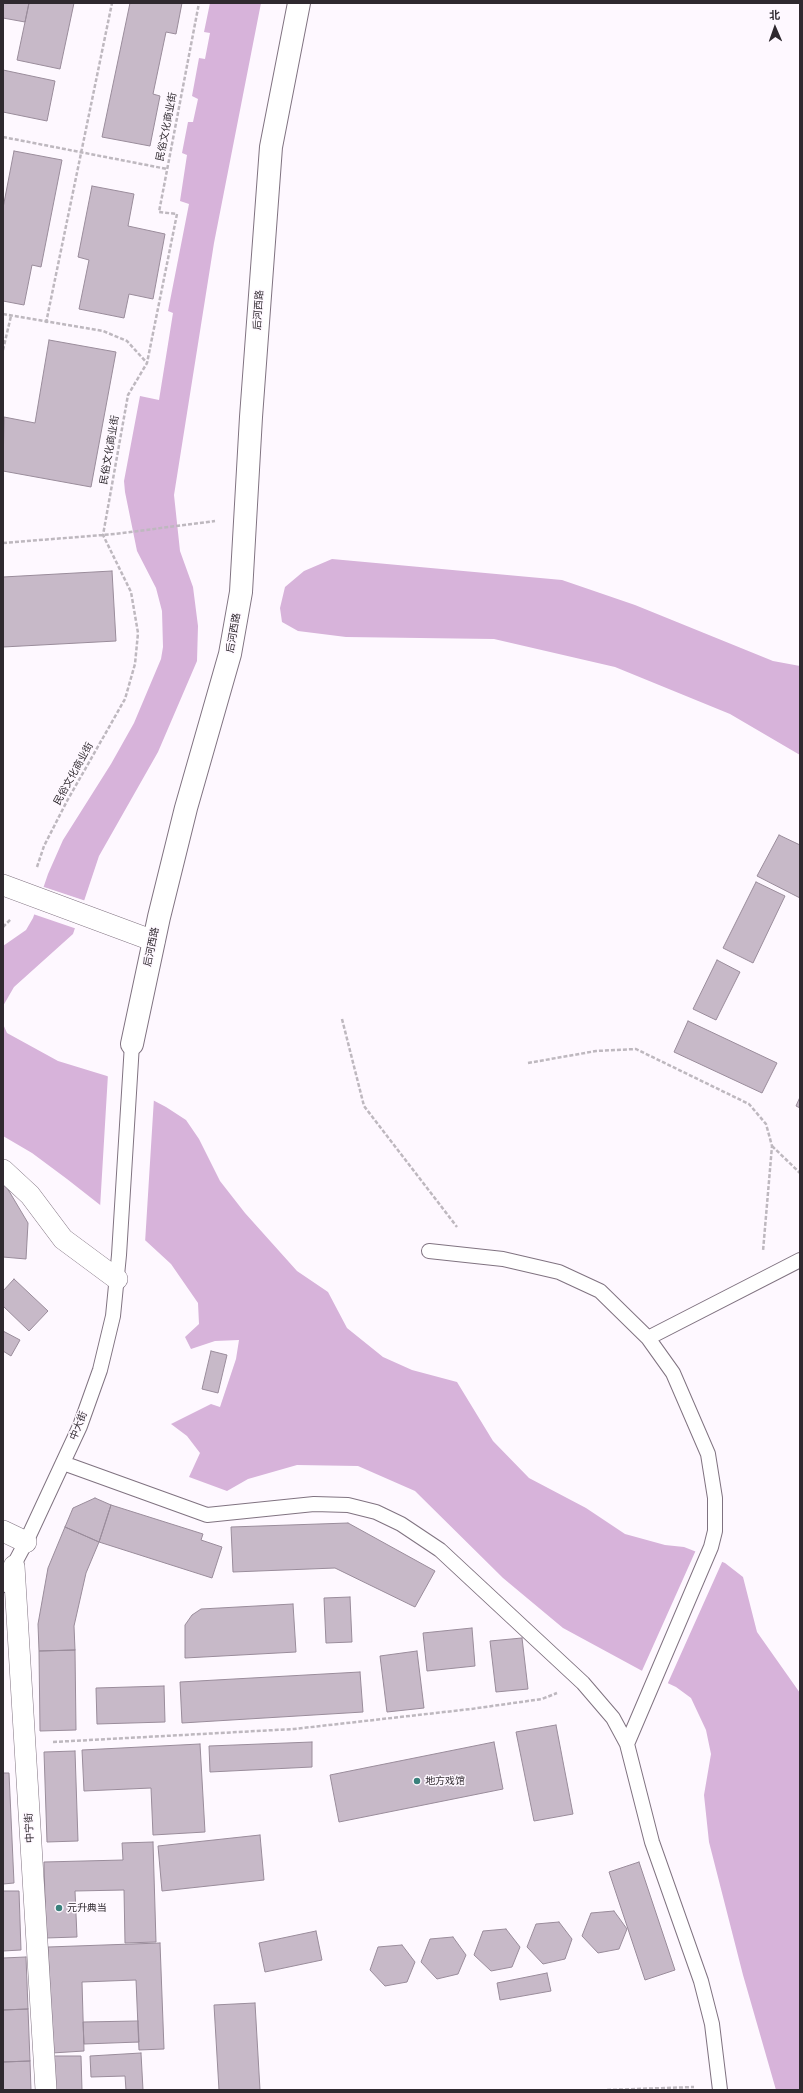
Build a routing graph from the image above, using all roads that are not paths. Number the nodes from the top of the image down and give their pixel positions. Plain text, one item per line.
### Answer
1 (300, 3) edge
2 (3, 885) edge
3 (154, 941) junction
4 (132, 1044) joint
5 (3, 1170) edge
6 (428, 1251) dead end
7 (119, 1254) joint
8 (800, 1260) edge
9 (117, 1279) junction
10 (648, 1338) junction
11 (63, 1463) junction
12 (3, 1531) edge
13 (26, 1542) junction
14 (14, 1566) junction
15 (3, 1585) edge
16 (627, 1744) junction
17 (720, 2088) edge
18 (46, 2090) edge

1 - 3 street, 后河西路
2 - 3 street
3 - 4 street, 后河西路
4 - 7 lane, 后河西路
5 - 9 street
6 - 10 lane
7 - 9 lane, 中大街
8 - 10 lane
9 - 11 lane, 中大街
10 - 16 lane
11 - 13 lane, 中大街
11 - 16 lane
12 - 13 street
13 - 14 lane, 中大街
14 - 15 lane, 中大街
14 - 18 street, 中宁街
16 - 17 lane

